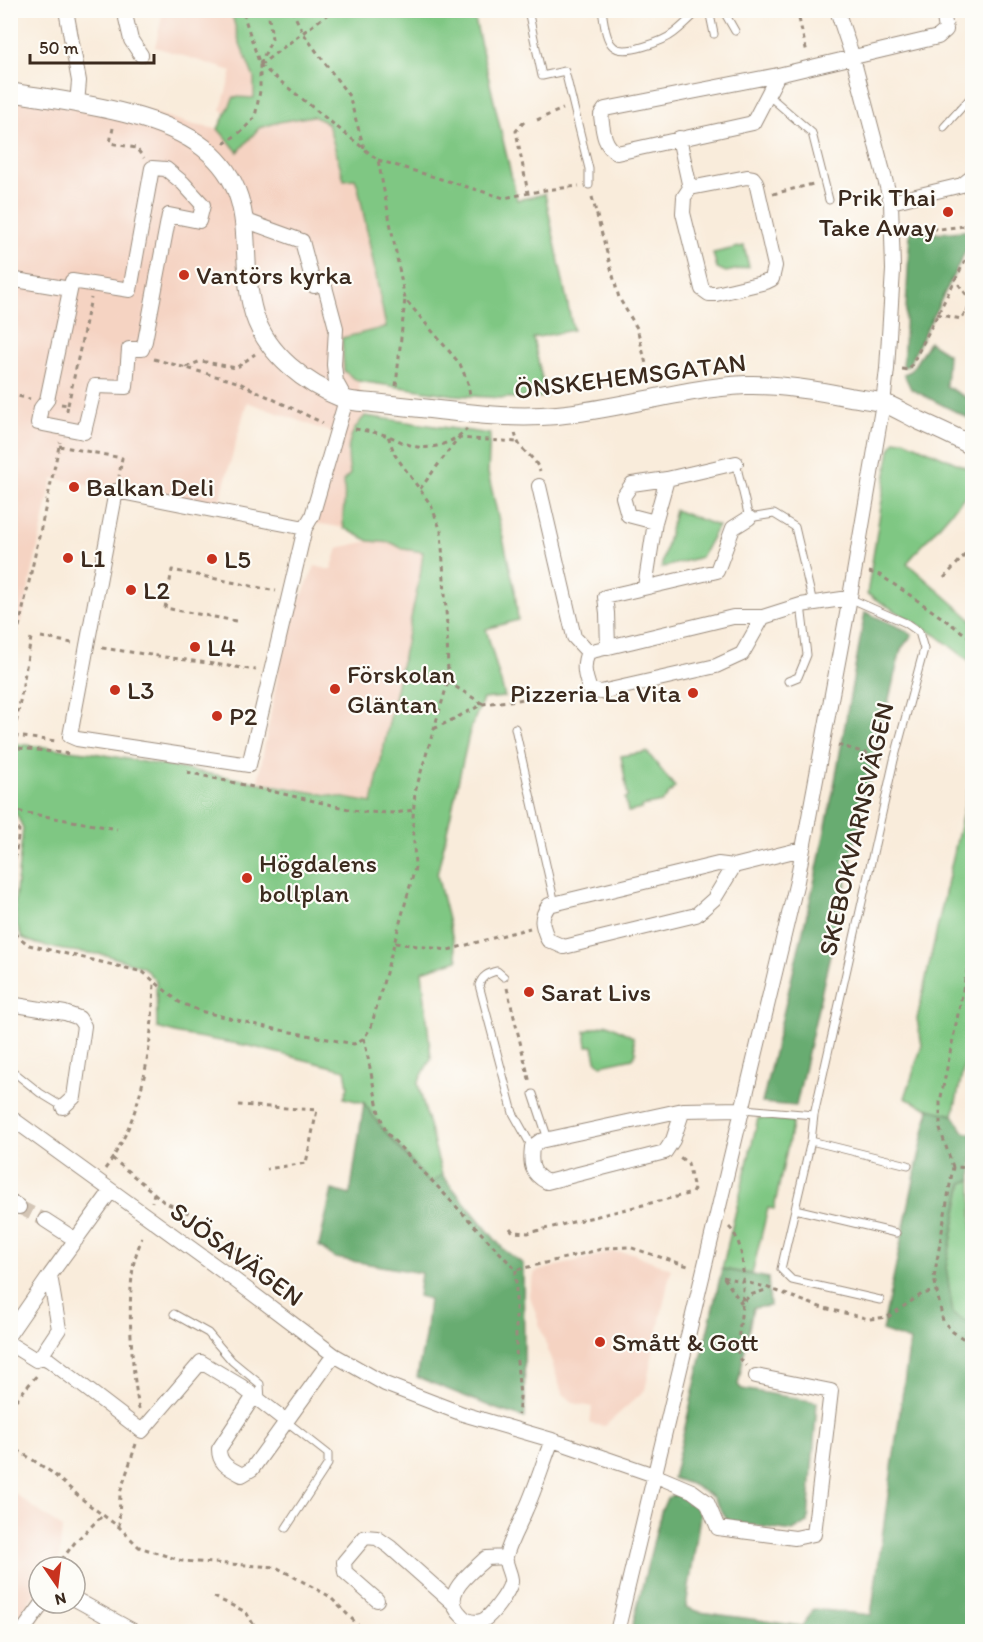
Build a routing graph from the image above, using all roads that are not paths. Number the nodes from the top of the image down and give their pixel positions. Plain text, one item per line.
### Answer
1 (66, 10) edge
2 (124, 10) edge
3 (528, 10) edge
4 (602, 10) edge
5 (699, 10) edge
6 (709, 10) edge
7 (723, 10) edge
8 (837, 10) edge
9 (943, 10) edge
10 (735, 31) dead end
11 (714, 34) dead end
12 (141, 56) dead end
13 (853, 58) junction
14 (778, 75) junction
15 (10, 92) edge
16 (766, 96) junction
17 (972, 96) edge
18 (77, 104) junction
19 (944, 126) dead end
20 (679, 138) junction
21 (972, 177) edge
22 (589, 185) road end
23 (690, 188) junction
24 (829, 200) dead end
25 (891, 202) junction
26 (244, 220) junction
27 (10, 279) edge
28 (70, 289) junction
29 (346, 400) junction
30 (883, 403) junction
31 (972, 446) edge
32 (736, 463) joint
33 (667, 479) junction
34 (539, 486) road end
35 (749, 518) junction
36 (655, 522) junction
37 (305, 528) junction
38 (645, 587) junction
39 (849, 598) junction
40 (807, 604) junction
41 (762, 617) junction
42 (608, 648) junction
43 (588, 652) junction
44 (788, 681) dead end
45 (515, 728) dead end
46 (802, 849) junction
47 (734, 866) junction
48 (555, 904) junction
49 (504, 977) road end
50 (10, 1004) edge
51 (10, 1069) edge
52 (533, 1094) road end
53 (63, 1107) joint
54 (743, 1109) junction
55 (683, 1110) junction
56 (814, 1115) junction
57 (10, 1117) edge
58 (548, 1139) junction
59 (811, 1141) junction
60 (532, 1147) junction
61 (908, 1165) dead end
62 (111, 1191) junction
63 (795, 1209) junction
64 (45, 1220) tunnel mouth
65 (896, 1233) dead end
66 (76, 1240) junction
67 (50, 1275) junction
68 (880, 1300) dead end
69 (174, 1314) dead end
70 (10, 1333) edge
71 (10, 1344) edge
72 (334, 1355) junction
73 (45, 1358) junction
74 (756, 1376) road end
75 (257, 1399) junction
76 (286, 1421) junction
77 (552, 1440) junction
78 (654, 1475) junction
79 (286, 1527) dead end
80 (506, 1557) junction
81 (377, 1600) dead end
82 (453, 1603) junction
83 (87, 1606) edge
84 (34, 1615) edge
85 (22, 1632) edge
86 (135, 1632) edge
87 (617, 1632) edge

1 - 18 street
2 - 12 street
3 - 22 lane
4 - 5 lane
6 - 11 lane
7 - 10 lane
8 - 13 street, SKEBOKVARNSVÄGEN
9 - 13 street
13 - 14 street
13 - 25 street, SKEBOKVARNSVÄGEN
14 - 16 street
14 - 20 street
15 - 18 street, ÖNSKEHEMSGATAN
16 - 20 street
16 - 24 lane
17 - 19 lane
18 - 26 street, ÖNSKEHEMSGATAN
20 - 23 street
21 - 25 street
23 - 23 street
25 - 30 street, SKEBOKVARNSVÄGEN
26 - 29 street, ÖNSKEHEMSGATAN
26 - 29 street
27 - 28 street
28 - 28 street
29 - 30 street, ÖNSKEHEMSGATAN
29 - 37 street
30 - 31 street, ÖNSKEHEMSGATAN
30 - 39 street, SKEBOKVARNSVÄGEN
32 - 33 street
32 - 35 lane
33 - 36 street
33 - 36 street
34 - 43 street
35 - 38 street
35 - 40 lane
36 - 38 street
37 - 37 street
38 - 42 street
39 - 40 street
39 - 46 street, SKEBOKVARNSVÄGEN
39 - 56 lane, SKEBOKVARNSVÄGEN
40 - 41 street
40 - 44 lane
41 - 42 street
41 - 43 street
42 - 43 street
45 - 48 lane
46 - 47 street, SKEBOKVARNSVÄGEN
46 - 54 street, SKEBOKVARNSVÄGEN
47 - 48 street, SKEBOKVARNSVÄGEN
47 - 48 street
49 - 60 lane
50 - 53 street
51 - 53 lane
52 - 58 lane
54 - 55 street
54 - 56 lane
54 - 78 street, SKEBOKVARNSVÄGEN
55 - 58 street
55 - 60 street
56 - 59 lane, SKEBOKVARNSVÄGEN
57 - 62 street, SJÖSAVÄGEN
58 - 60 street
59 - 61 lane
59 - 63 lane, SKEBOKVARNSVÄGEN
62 - 66 street
62 - 72 street, SJÖSAVÄGEN
63 - 65 lane
63 - 68 lane, SKEBOKVARNSVÄGEN
64 - 66 street
66 - 67 street
67 - 70 street
67 - 73 street
69 - 75 lane
71 - 73 street
72 - 76 street
72 - 77 street, SJÖSAVÄGEN
73 - 75 street
74 - 78 street
75 - 76 street
75 - 76 street
76 - 79 lane
77 - 78 street, SJÖSAVÄGEN
77 - 80 street
78 - 87 street, SKEBOKVARNSVÄGEN
80 - 82 street
80 - 82 street
81 - 82 street
83 - 86 street
84 - 85 street

